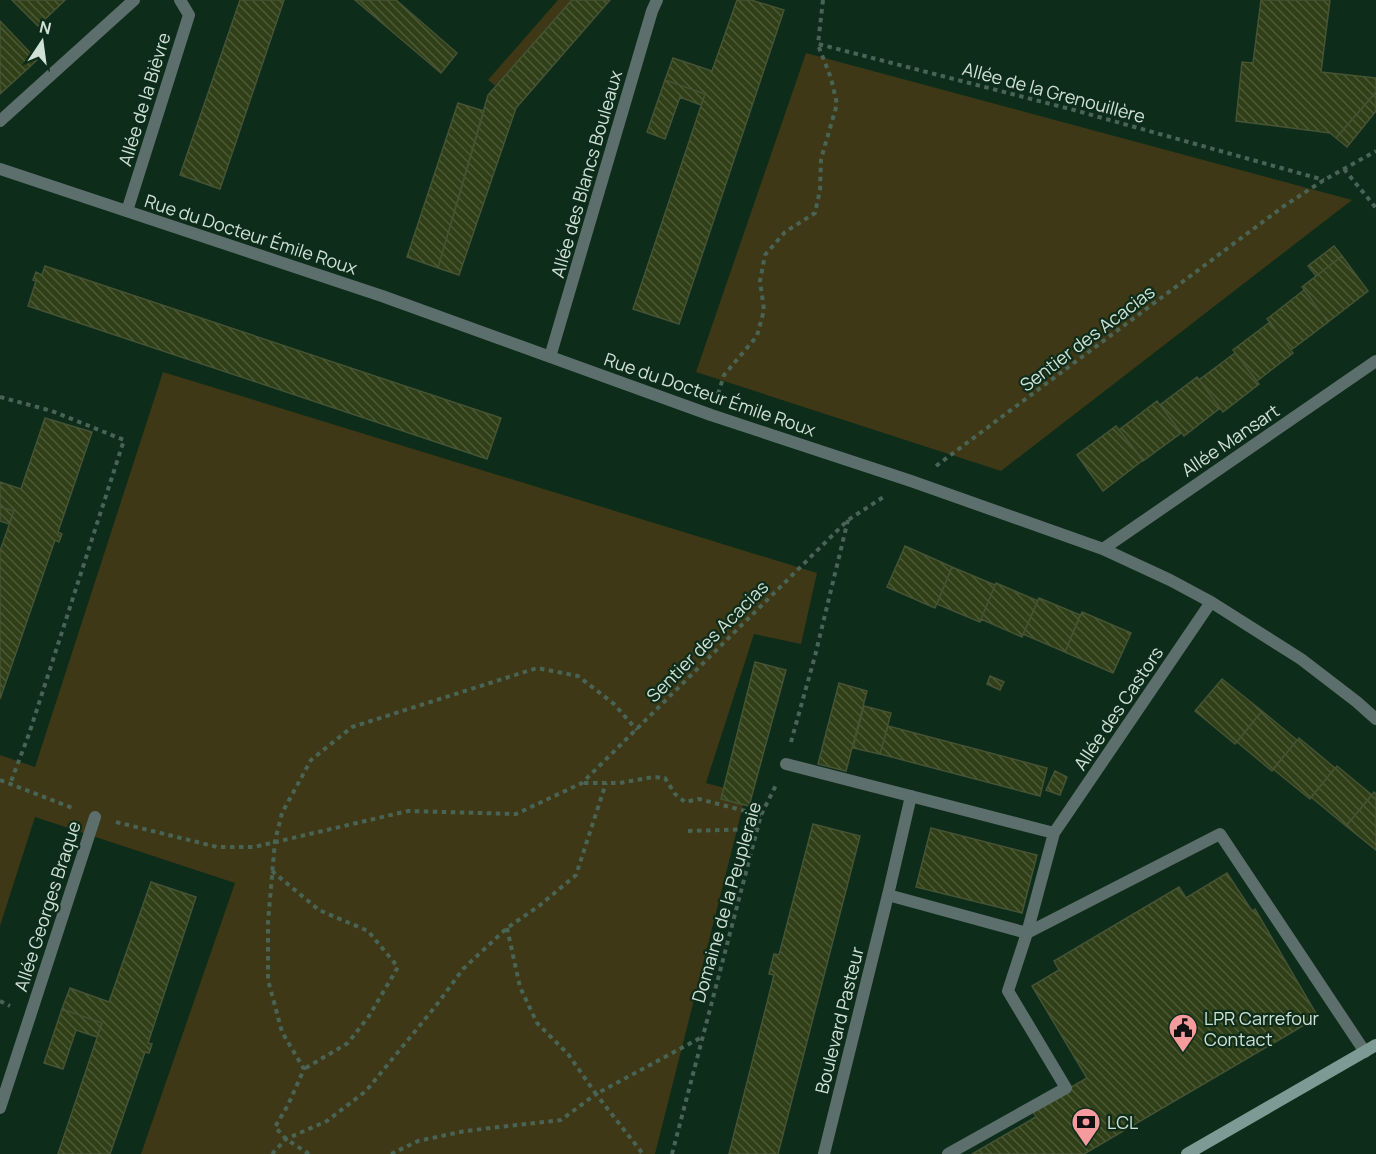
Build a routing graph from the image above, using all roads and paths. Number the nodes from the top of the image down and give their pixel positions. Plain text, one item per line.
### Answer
1 (134, 0) edge
2 (180, 0) edge
3 (657, 0) edge
4 (823, 0) edge
5 (818, 44) junction
6 (0, 121) edge
7 (1376, 151) edge
8 (0, 169) edge
9 (1344, 170) junction
10 (1324, 180) junction
11 (1376, 208) edge
12 (128, 211) junction
13 (550, 357) junction
14 (1376, 361) edge
15 (0, 397) edge
16 (711, 415) junction
17 (911, 481) junction
18 (848, 520) junction
19 (1104, 549) junction
20 (1211, 602) junction
21 (1376, 719) edge
22 (637, 730) junction
23 (786, 764) junction
24 (0, 780) edge
25 (582, 783) junction
26 (606, 783) junction
27 (10, 784) junction
28 (911, 796) junction
29 (761, 815) junction
30 (95, 817) junction
31 (757, 829) junction
32 (688, 831) dead end
33 (1054, 833) junction
34 (275, 842) junction
35 (272, 870) junction
36 (888, 895) junction
37 (507, 928) junction
38 (1027, 933) junction
39 (703, 1037) junction
40 (1370, 1048) edge
41 (304, 1069) junction
42 (596, 1094) junction
43 (0, 1108) edge
44 (286, 1139) junction
45 (272, 1154) edge
46 (309, 1154) edge
47 (392, 1154) edge
48 (643, 1154) edge
49 (672, 1154) edge
50 (824, 1154) edge
51 (948, 1154) edge
52 (1187, 1154) edge

1 - 6 street
2 - 12 street, Allée de la Bièvre
3 - 13 street, Allée des Blancs Bouleaux
4 - 5 path
5 - 10 path, Allée de la Grenouillère
5 - 16 path
7 - 9 path, Sentier des Acacias
8 - 12 street, Rue du Docteur Émile Roux
9 - 10 path, Sentier des Acacias
9 - 11 path
10 - 17 path, Sentier des Acacias
12 - 13 street, Rue du Docteur Émile Roux
13 - 16 street, Rue du Docteur Émile Roux
14 - 19 street, Allée Mansart
15 - 27 path
16 - 17 street, Rue du Docteur Émile Roux
17 - 18 path, Sentier des Acacias
17 - 19 street, Rue du Docteur Émile Roux
18 - 22 path, Sentier des Acacias
18 - 23 path, Domaine de la Peupleraie
19 - 20 street, Rue du Docteur Émile Roux
20 - 21 street, Rue du Docteur Émile Roux
20 - 33 street, Allée des Castors
22 - 25 path, Sentier des Acacias
22 - 34 path
23 - 28 street
23 - 29 path, Domaine de la Peupleraie
24 - 27 path, Sentier des Acacias
25 - 26 path
25 - 34 path, Sentier des Acacias
26 - 29 path
26 - 37 path
27 - 30 path, Sentier des Acacias
28 - 33 street
28 - 36 street, Boulevard Pasteur
29 - 31 path, Domaine de la Peupleraie
30 - 34 path, Sentier des Acacias
30 - 43 street, Allée Georges Braque
31 - 32 path
31 - 39 path, Domaine de la Peupleraie
33 - 38 street, Allée des Castors
34 - 35 path
35 - 41 path
35 - 41 path
36 - 38 street
36 - 50 street, Boulevard Pasteur
37 - 42 path
37 - 44 path
38 - 40 street
38 - 51 street, Allée des Castors
39 - 42 path
39 - 49 path, Domaine de la Peupleraie
40 - 52 main road
41 - 44 path
42 - 47 path
42 - 48 path
44 - 45 path
44 - 46 path

